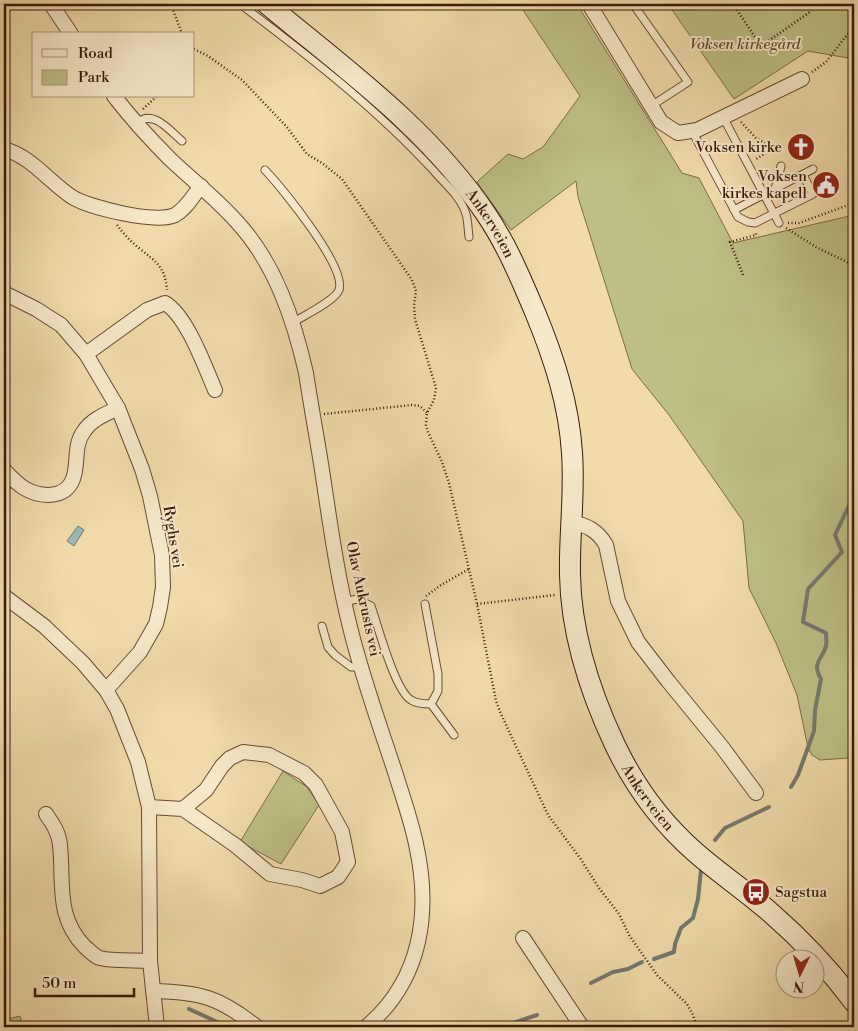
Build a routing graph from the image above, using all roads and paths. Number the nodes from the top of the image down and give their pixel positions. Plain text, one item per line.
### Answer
1 (51, 4) edge
2 (172, 4) edge
3 (240, 4) edge
4 (267, 4) edge
5 (589, 4) edge
6 (634, 4) edge
7 (733, 4) edge
8 (745, 4) edge
9 (813, 4) edge
10 (737, 8) junction
11 (854, 26) edge
12 (70, 32) edge
13 (181, 32) edge
14 (195, 50) edge
15 (802, 79) joint
16 (116, 98) edge
17 (155, 98) edge
18 (651, 106) junction
19 (728, 114) junction
20 (135, 121) junction
21 (692, 131) junction
22 (182, 141) dead end
23 (4, 149) edge
24 (748, 163) junction
25 (781, 166) dead end
26 (813, 169) dead end
27 (265, 170) dead end
28 (803, 175) junction
29 (201, 186) junction
30 (775, 189) junction
31 (764, 194) junction
32 (854, 203) edge
33 (734, 210) junction
34 (114, 211) junction
35 (774, 214) junction
36 (755, 223) junction
37 (779, 223) junction
38 (468, 237) dead end
39 (854, 268) edge
40 (743, 275) dead end
41 (4, 293) edge
42 (165, 304) junction
43 (292, 323) junction
44 (86, 354) junction
45 (215, 390) dead end
46 (118, 408) junction
47 (427, 413) junction
48 (313, 415) junction
49 (8, 474) edge
50 (4, 491) edge
51 (571, 522) junction
52 (469, 569) junction
53 (571, 593) junction
54 (4, 596) edge
55 (344, 602) junction
56 (425, 604) joint
57 (477, 604) junction
58 (322, 626) dead end
59 (361, 668) junction
60 (106, 690) junction
61 (431, 704) junction
62 (454, 735) dead end
63 (756, 793) dead end
64 (149, 807) junction
65 (183, 809) junction
66 (46, 814) dead end
67 (524, 938) dead end
68 (150, 960) junction
69 (153, 991) junction
70 (854, 1002) edge
71 (157, 1027) edge
72 (257, 1027) edge
73 (366, 1027) edge
74 (582, 1027) edge
75 (698, 1027) edge

1 - 12 street
2 - 13 path
3 - 38 lane
4 - 51 main road, Ankerveien
5 - 18 street
6 - 18 lane
7 - 10 path
8 - 10 path
9 - 10 path
11 - 15 path
14 - 47 path
15 - 19 street
16 - 20 street, Olav Aukrusts vei
17 - 20 path
18 - 21 street
19 - 21 street
19 - 24 lane
19 - 24 path
20 - 22 lane
20 - 29 street, Olav Aukrusts vei
21 - 33 lane
23 - 34 street
24 - 31 lane
25 - 30 lane
26 - 28 lane
27 - 43 lane
28 - 30 lane
28 - 35 lane
29 - 34 street
29 - 43 street, Olav Aukrusts vei
30 - 31 lane
31 - 33 lane
31 - 35 lane
32 - 37 path
33 - 36 lane
34 - 42 path
35 - 36 lane
35 - 37 lane
36 - 40 path
37 - 39 path
41 - 44 street, Ryghs vei
42 - 44 street
42 - 45 street
43 - 48 street, Olav Aukrusts vei
44 - 46 street, Ryghs vei
46 - 49 street
46 - 60 street, Ryghs vei
47 - 48 path
47 - 52 path
48 - 55 street, Olav Aukrusts vei
49 - 50 lane
51 - 53 main road, Ankerveien
51 - 63 street
52 - 56 path
52 - 57 path
53 - 57 path
53 - 70 main road, Ankerveien
54 - 60 street
55 - 59 street, Olav Aukrusts vei
55 - 61 lane
56 - 61 lane
57 - 75 path
58 - 59 lane
59 - 73 street, Olav Aukrusts vei
60 - 64 street
61 - 62 lane
64 - 65 street
64 - 68 street
65 - 65 street
66 - 68 street
67 - 74 street
68 - 69 street
69 - 71 street
69 - 72 street

